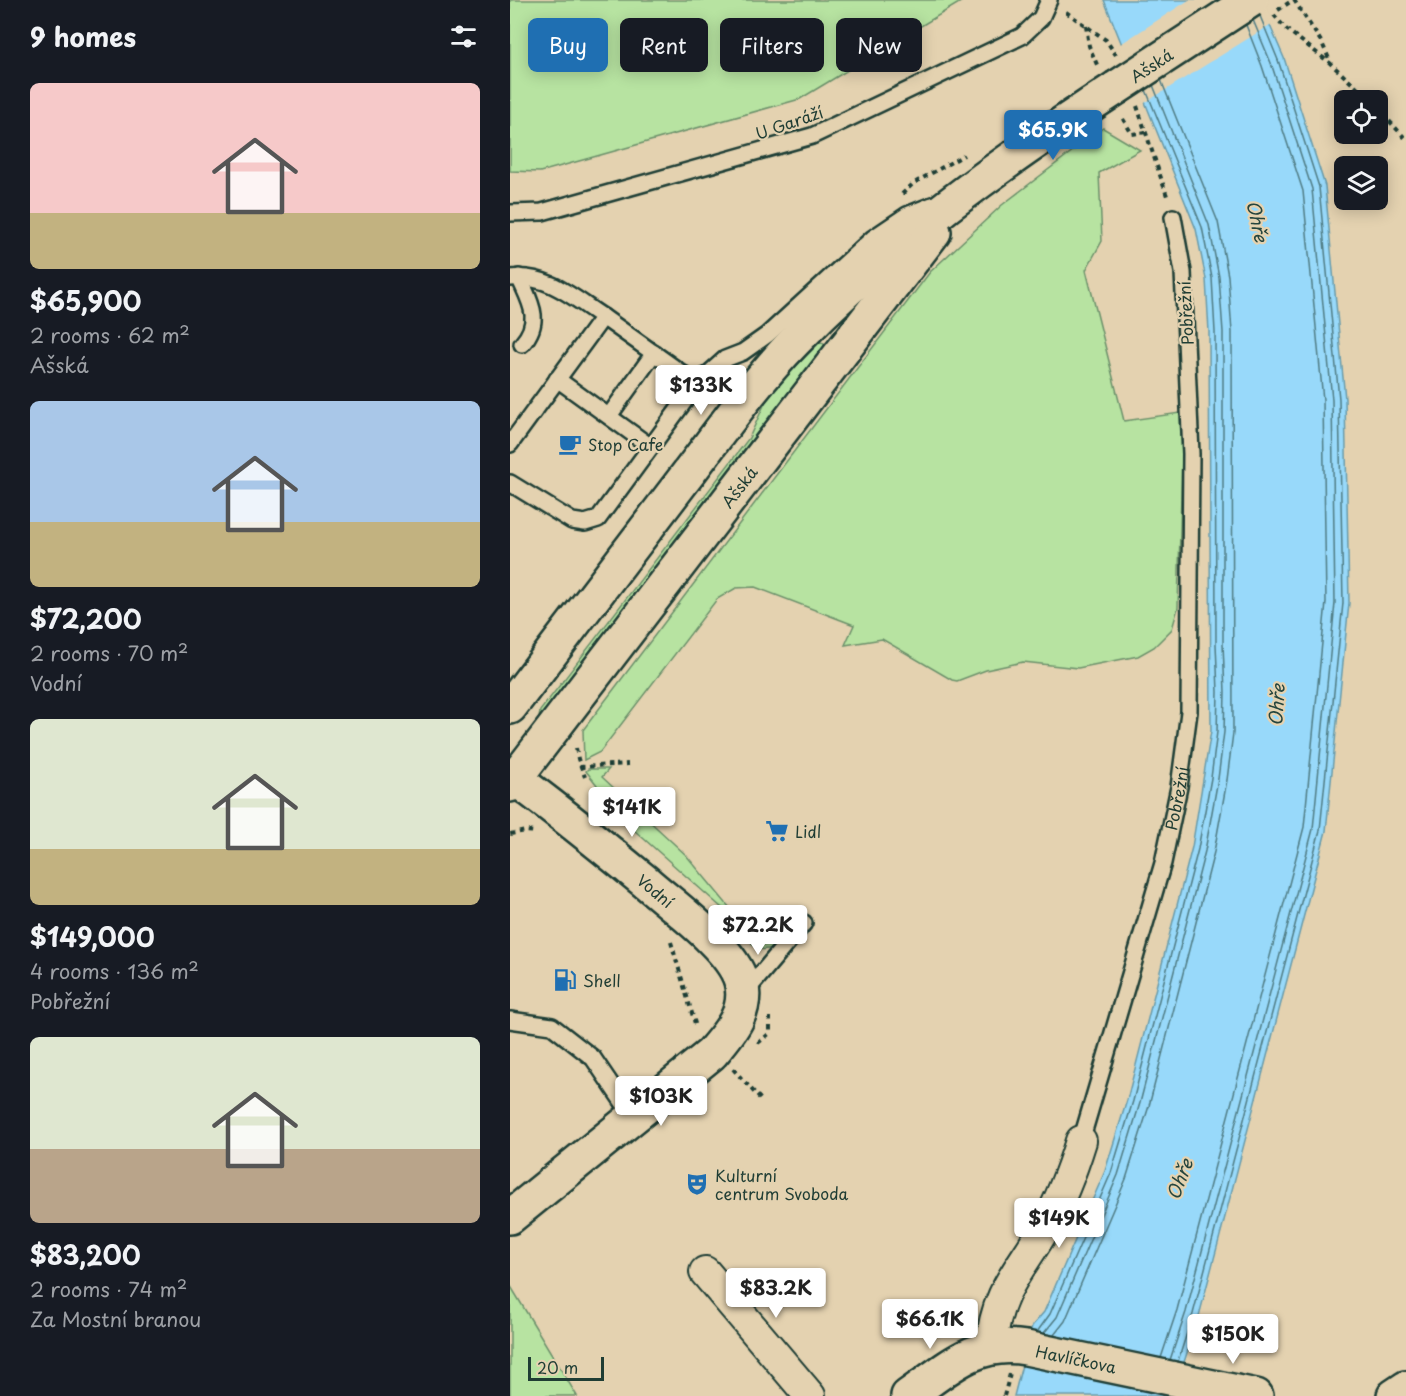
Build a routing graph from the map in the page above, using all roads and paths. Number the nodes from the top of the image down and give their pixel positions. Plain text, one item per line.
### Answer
1 (1049, 0) edge
2 (1292, 1) edge
3 (1260, 3) edge
4 (1085, 25) dead end
5 (1330, 63) junction
6 (1359, 90) edge
7 (1112, 91) junction
8 (1388, 120) edge
9 (1146, 132) dead end
10 (1406, 139) edge
11 (963, 195) junction
12 (510, 213) edge
13 (1173, 217) dead end
14 (514, 277) edge
15 (603, 316) junction
16 (522, 344) dead end
17 (654, 353) junction
18 (557, 379) junction
19 (697, 384) junction
20 (609, 416) junction
21 (510, 444) edge
22 (651, 447) junction
23 (510, 483) edge
24 (510, 706) edge
25 (628, 764) dead end
26 (580, 767) dead end
27 (512, 780) edge
28 (510, 834) edge
29 (545, 835) dead end
30 (804, 923) dead end
31 (671, 940) dead end
32 (743, 995) junction
33 (510, 1020) edge
34 (697, 1028) dead end
35 (633, 1117) junction
36 (1082, 1141) joint
37 (510, 1217) edge
38 (705, 1272) dead end
39 (991, 1347) junction
40 (1406, 1389) edge
41 (810, 1396) edge
42 (908, 1396) edge
43 (1256, 1396) edge
44 (1394, 1396) edge

1 - 12 lane, U Garáží
2 - 5 path
3 - 5 path
3 - 7 main road, Ašská, bridge
4 - 7 path
5 - 6 path
7 - 9 path
7 - 11 main road, Ašská
8 - 10 path
11 - 19 lane
11 - 24 main road, Ašská
11 - 27 main road, Ašská
13 - 36 lane, Pobřežní
14 - 15 lane
14 - 16 lane
15 - 17 lane
15 - 18 lane
17 - 19 lane
17 - 20 lane
18 - 20 lane
18 - 21 lane
19 - 22 lane
20 - 22 lane
22 - 23 lane
25 - 26 path
27 - 32 main road, Vodní
28 - 29 path
30 - 32 lane
31 - 34 path
32 - 35 main road
33 - 35 lane
35 - 37 main road
36 - 39 street, Pobřežní
38 - 41 street
39 - 42 main road, Havlíčkova
39 - 43 main road, Havlíčkova
40 - 44 main road

